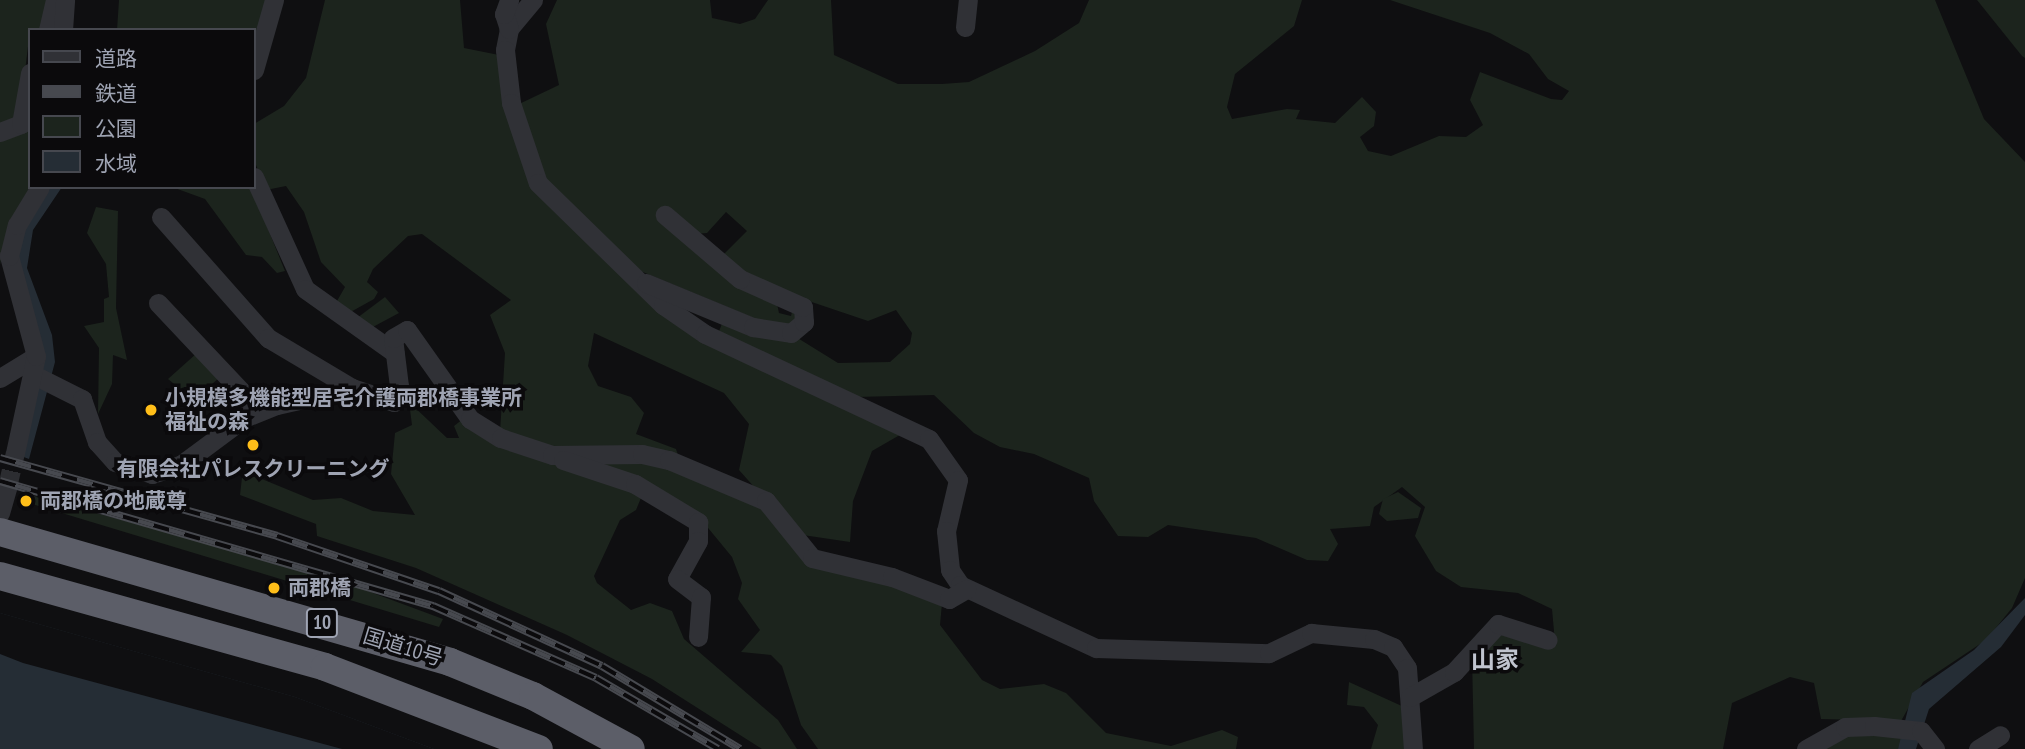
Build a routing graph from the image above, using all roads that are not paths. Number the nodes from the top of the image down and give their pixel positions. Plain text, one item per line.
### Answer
1 (55, 0) edge
2 (65, 0) edge
3 (274, 0) edge
4 (509, 0) edge
5 (533, 0) edge
6 (968, 0) edge
7 (965, 27) dead end
8 (48, 28) edge
9 (63, 28) edge
10 (509, 29) junction
11 (256, 63) edge
12 (28, 85) edge
13 (0, 132) edge
14 (256, 181) edge
15 (39, 189) edge
16 (664, 215) dead end
17 (161, 216) dead end
18 (646, 283) junction
19 (158, 303) dead end
20 (395, 354) junction
21 (36, 356) junction
22 (42, 377) junction
23 (0, 378) edge
24 (352, 388) junction
25 (253, 413) junction
26 (15, 453) tunnel mouth
27 (552, 455) junction
28 (7, 489) dead end
29 (0, 513) edge
30 (0, 532) edge
31 (0, 576) edge
32 (966, 589) junction
33 (698, 637) dead end
34 (1548, 640) dead end
35 (1410, 697) junction
36 (2000, 735) dead end
37 (539, 749) edge
38 (631, 749) edge
39 (1413, 749) edge
40 (1806, 749) edge
41 (1935, 749) edge
42 (1978, 749) edge

1 - 8 street
2 - 9 street
3 - 11 street
4 - 10 street
5 - 10 street
6 - 7 street
10 - 18 street
12 - 13 street
14 - 20 street
15 - 21 street
16 - 18 street
17 - 24 street
18 - 32 street
19 - 25 street
20 - 24 street
20 - 27 street
21 - 22 street
21 - 23 street
22 - 25 street
22 - 26 street
24 - 25 street
27 - 32 street
27 - 33 street
28 - 29 street
30 - 38 highway, 国道10号 / 10
31 - 37 highway, 国道10号 / 10
32 - 35 street
34 - 35 street
35 - 39 street
36 - 42 street
40 - 41 street

